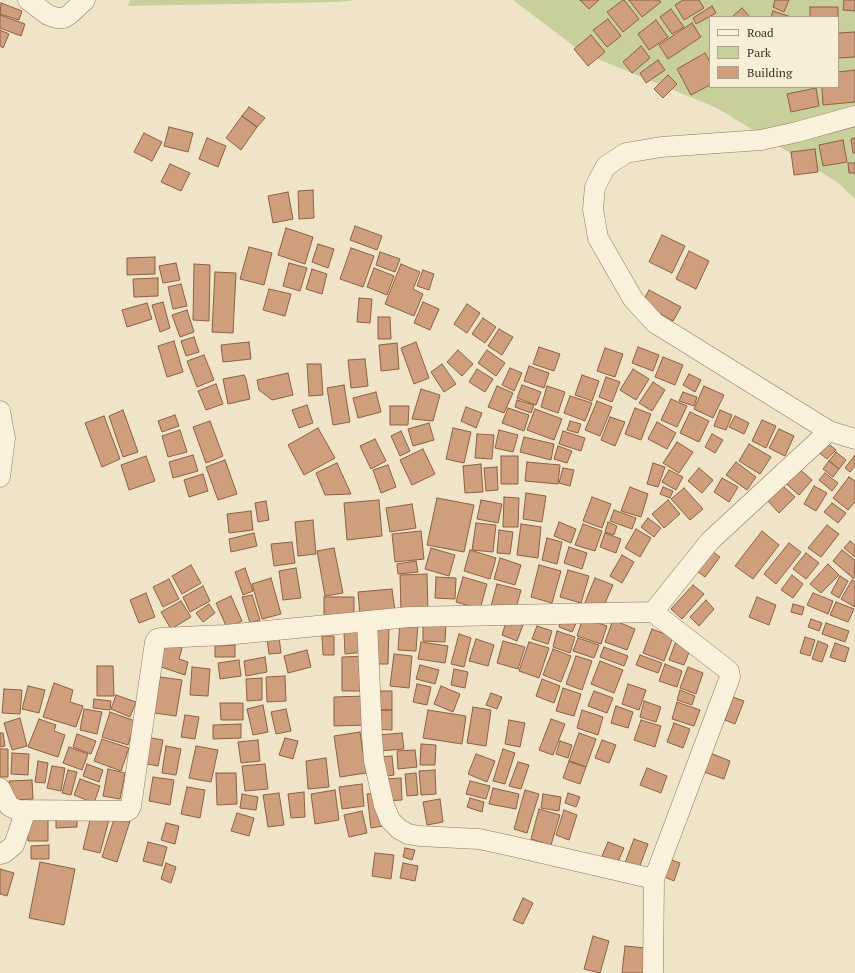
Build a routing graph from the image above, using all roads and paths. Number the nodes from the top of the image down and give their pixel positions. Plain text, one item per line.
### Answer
1 (28, 0) edge
2 (85, 0) edge
3 (855, 116) edge
4 (0, 411) edge
5 (829, 431) junction
6 (855, 439) edge
7 (0, 477) edge
8 (653, 612) junction
9 (367, 621) junction
10 (0, 788) edge
11 (26, 810) junction
12 (0, 854) edge
13 (654, 879) junction
14 (653, 973) edge

1 - 2 street
3 - 5 street
4 - 7 street
5 - 6 street
5 - 8 street
8 - 9 street
8 - 13 street
9 - 11 street
9 - 13 street
10 - 11 street
11 - 12 street
13 - 14 street

